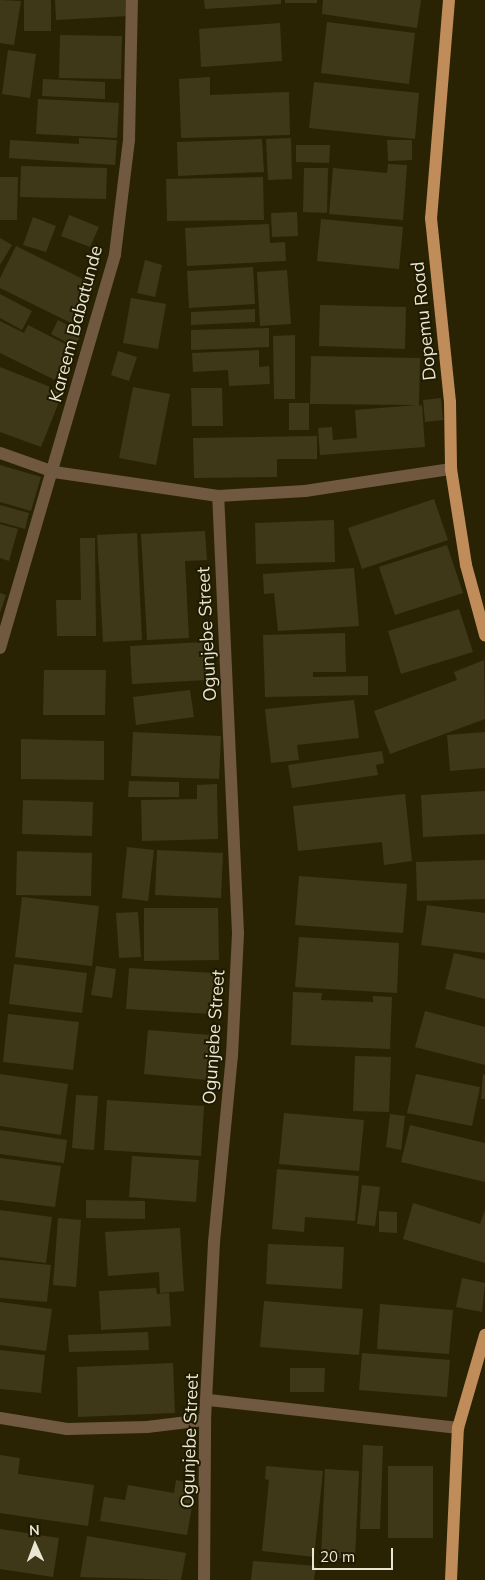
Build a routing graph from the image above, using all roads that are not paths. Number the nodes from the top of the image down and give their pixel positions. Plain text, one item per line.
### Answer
1 (132, 0) edge
2 (449, 0) edge
3 (0, 453) edge
4 (451, 469) junction
5 (54, 472) junction
6 (218, 496) junction
7 (485, 635) edge
8 (0, 648) edge
9 (485, 1335) edge
10 (209, 1400) junction
11 (0, 1418) edge
12 (205, 1420) junction
13 (458, 1428) junction
14 (204, 1580) edge
15 (451, 1580) edge

1 - 5 street, Kareem Babatunde
2 - 4 main road, Dopemu Road
3 - 5 street
4 - 6 street
4 - 7 main road, Dopemu Road
5 - 6 street
5 - 8 street, Kareem Babatunde
6 - 10 street, Ogunjebe Street
9 - 13 main road
10 - 12 street, Ogunjebe Street
10 - 13 street
11 - 12 street
12 - 14 street, Ogunjebe Street
13 - 15 main road

